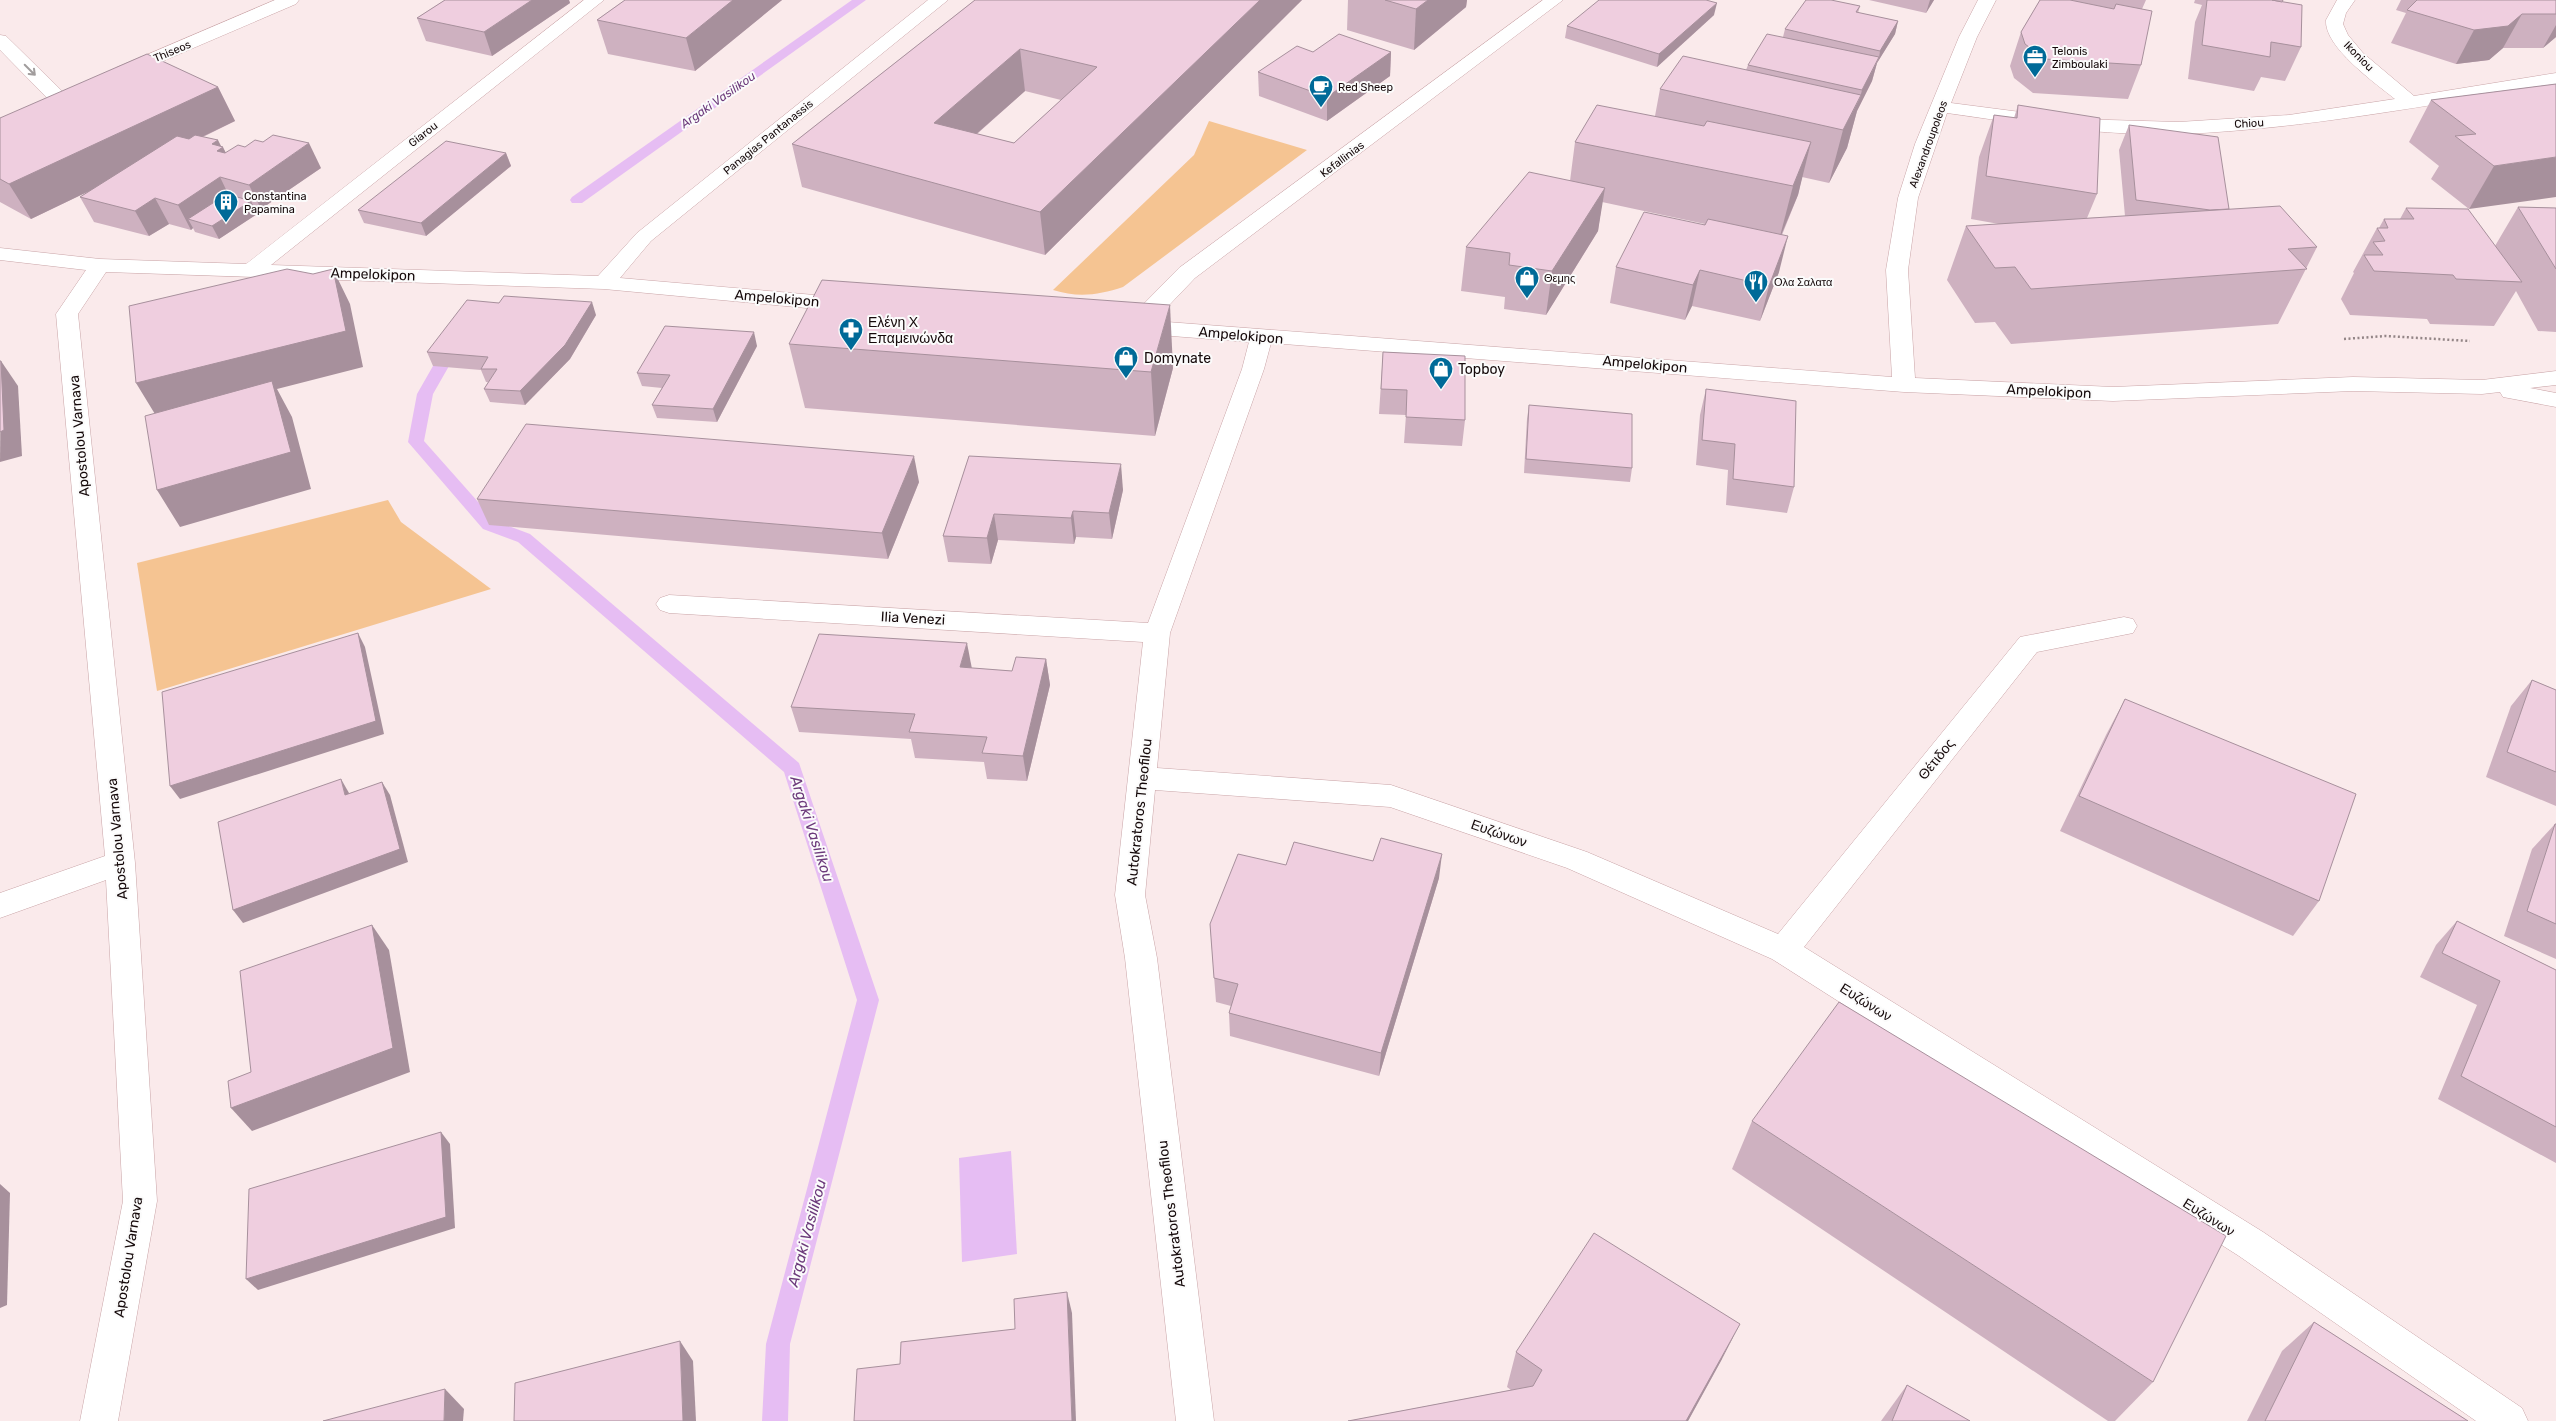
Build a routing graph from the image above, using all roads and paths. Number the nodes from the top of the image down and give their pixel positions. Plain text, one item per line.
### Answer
1 (290, 0) edge
2 (595, 0) edge
3 (939, 0) edge
4 (1554, 0) edge
5 (1987, 0) edge
6 (2346, 0) edge
7 (0, 40) edge
8 (2556, 79) edge
9 (104, 80) edge
10 (77, 92) edge
11 (2410, 102) junction
12 (1941, 107) junction
13 (0, 254) edge
14 (100, 265) junction
15 (251, 270) junction
16 (604, 283) junction
17 (870, 306) edge
18 (1127, 325) joint
19 (1261, 337) junction
20 (2337, 339) dead end
21 (2476, 342) dead end
22 (2556, 378) edge
23 (1904, 385) junction
24 (2482, 387) junction
25 (2556, 400) edge
26 (669, 604) dead end
27 (2124, 626) dead end
28 (1157, 632) junction
29 (1143, 778) junction
30 (120, 864) junction
31 (0, 906) edge
32 (1783, 950) junction
33 (99, 1421) edge
34 (1195, 1421) edge
35 (2509, 1421) edge

1 - 9 street, Thiseos
2 - 15 street, Giarou
3 - 16 street, Panagias Pantanassis
4 - 18 street, Kefallinias
5 - 12 street, Alexandroupoleos
6 - 11 street, Ikoniou
7 -> 10 street
8 - 11 street, Chiou
11 - 12 street, Chiou
12 - 23 street, Alexandroupoleos
13 - 14 street, Ampelokipon
14 - 15 street, Ampelokipon
14 - 30 street, Apostolou Varnava
15 - 16 street, Ampelokipon
16 - 17 street, Ampelokipon
18 - 19 street, Ampelokipon
19 - 23 street, Ampelokipon
19 - 28 street, Autokratoros Theofilou
20 - 21 path
22 - 24 street, Ampelokipon
23 - 24 street, Ampelokipon
24 - 25 street, Ampelokipon
26 - 28 street, Ilia Venezi
27 - 32 street, Θέτιδος
28 - 29 street, Autokratoros Theofilou
29 - 32 street, Ευζώνων
29 - 34 street, Autokratoros Theofilou
30 - 31 street
30 - 33 street, Apostolou Varnava
32 - 35 street, Ευζώνων

